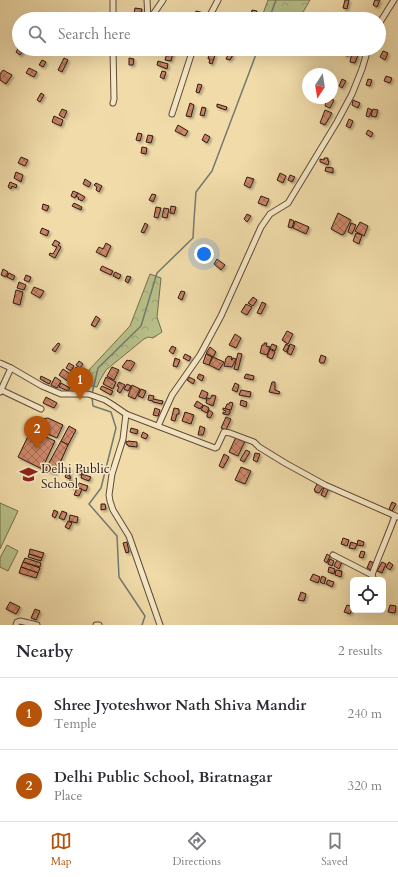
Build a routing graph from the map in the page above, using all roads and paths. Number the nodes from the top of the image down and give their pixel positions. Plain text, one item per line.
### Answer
1 (113, 0) edge
2 (147, 0) edge
3 (163, 0) edge
4 (218, 0) edge
5 (394, 0) edge
6 (113, 12) edge
7 (148, 12) edge
8 (154, 12) edge
9 (212, 12) edge
10 (386, 13) edge
11 (114, 56) edge
12 (191, 56) edge
13 (366, 56) edge
14 (113, 103) dead end
15 (172, 114) dead end
16 (0, 362) edge
17 (11, 368) junction
18 (1, 391) edge
19 (41, 409) dead end
20 (126, 414) junction
21 (158, 426) junction
22 (397, 517) edge
23 (333, 554) dead end
24 (371, 577) edge
25 (373, 577) edge
26 (16, 625) edge
27 (37, 625) edge
28 (96, 625) edge
29 (99, 625) edge
30 (160, 625) edge

1 - 6 street
2 - 7 street
3 - 8 street
4 - 9 street
5 - 10 street
11 - 14 street
12 - 15 street
13 - 21 street
16 - 17 street
17 - 18 street
17 - 20 street
18 - 19 street
20 - 21 street
20 - 30 street
21 - 22 street
22 - 25 street
23 - 24 street
26 - 27 street
28 - 29 street

